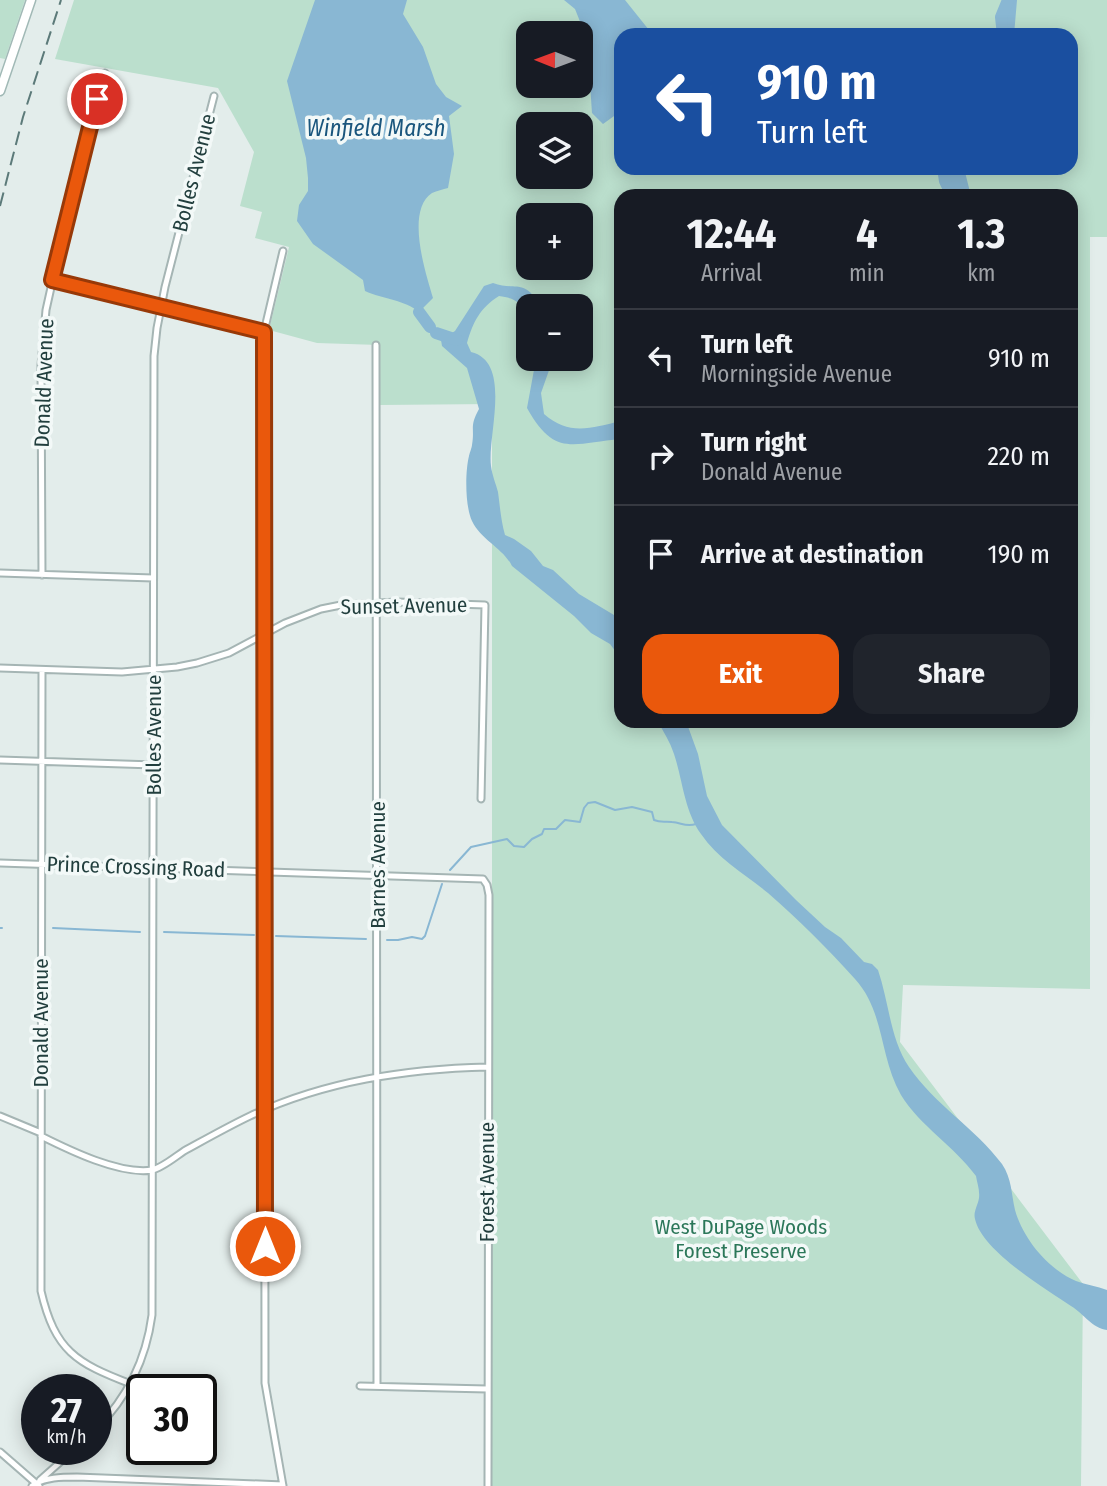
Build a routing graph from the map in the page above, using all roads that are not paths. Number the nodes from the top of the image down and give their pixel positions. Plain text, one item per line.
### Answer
1 (30, 0) edge
2 (104, 73) dead end
3 (0, 92) edge
4 (214, 96) dead end
5 (283, 251) dead end
6 (52, 280) junction
7 (161, 307) junction
8 (264, 332) junction
9 (376, 345) dead end
10 (0, 573) edge
11 (42, 575) junction
12 (153, 578) junction
13 (378, 602) junction
14 (266, 634) junction
15 (0, 668) edge
16 (153, 670) junction
17 (42, 671) junction
18 (0, 760) edge
19 (41, 761) junction
20 (154, 765) junction
21 (481, 799) dead end
22 (0, 863) edge
23 (41, 864) junction
24 (153, 868) junction
25 (266, 872) junction
26 (378, 876) junction
27 (483, 879) joint
28 (488, 1067) junction
29 (377, 1076) junction
30 (265, 1109) junction
31 (0, 1116) edge
32 (41, 1134) junction
33 (153, 1170) junction
34 (136, 1374) edge
35 (126, 1379) edge
36 (360, 1386) dead end
37 (377, 1386) junction
38 (487, 1389) junction
39 (126, 1392) edge
40 (112, 1412) edge
41 (0, 1452) edge
42 (58, 1465) edge
43 (36, 1485) edge
44 (283, 1486) edge
45 (488, 1486) edge

1 - 3 street
2 - 6 street, Donald Avenue
4 - 7 street, Bolles Avenue
5 - 8 street
6 - 7 street
6 - 11 street, Donald Avenue
7 - 8 street
7 - 12 street, Bolles Avenue
8 - 14 street
9 - 13 street, Barnes Avenue
10 - 11 street
11 - 12 street
12 - 16 street, Bolles Avenue
13 - 14 street, Sunset Avenue
13 - 21 street, Sunset Avenue
13 - 26 street, Barnes Avenue
14 - 16 street, Sunset Avenue
14 - 25 street
15 - 17 street, Sunset Avenue
16 - 17 street, Sunset Avenue
16 - 20 street, Bolles Avenue
17 - 19 street, Donald Avenue
18 - 19 street
19 - 20 street
19 - 23 street, Donald Avenue
20 - 24 street, Bolles Avenue
22 - 23 street, Prince Crossing Road
23 - 24 street, Prince Crossing Road
23 - 32 street, Donald Avenue
24 - 25 street, Prince Crossing Road
24 - 33 street, Bolles Avenue
25 - 26 street, Prince Crossing Road
25 - 30 street
26 - 27 street, Prince Crossing Road
26 - 29 street, Barnes Avenue
27 - 28 street, Forest Avenue
28 - 29 street
28 - 38 street, Forest Avenue
29 - 30 street
29 - 37 street, Barnes Avenue
30 - 33 street
30 - 44 street
31 - 32 street
32 - 33 street
32 - 35 street, Donald Avenue
33 - 34 street, Bolles Avenue
36 - 37 street
37 - 38 street
38 - 45 street, Forest Avenue
39 - 40 street, Bolles Avenue
41 - 43 street
42 - 43 street
43 - 44 street

